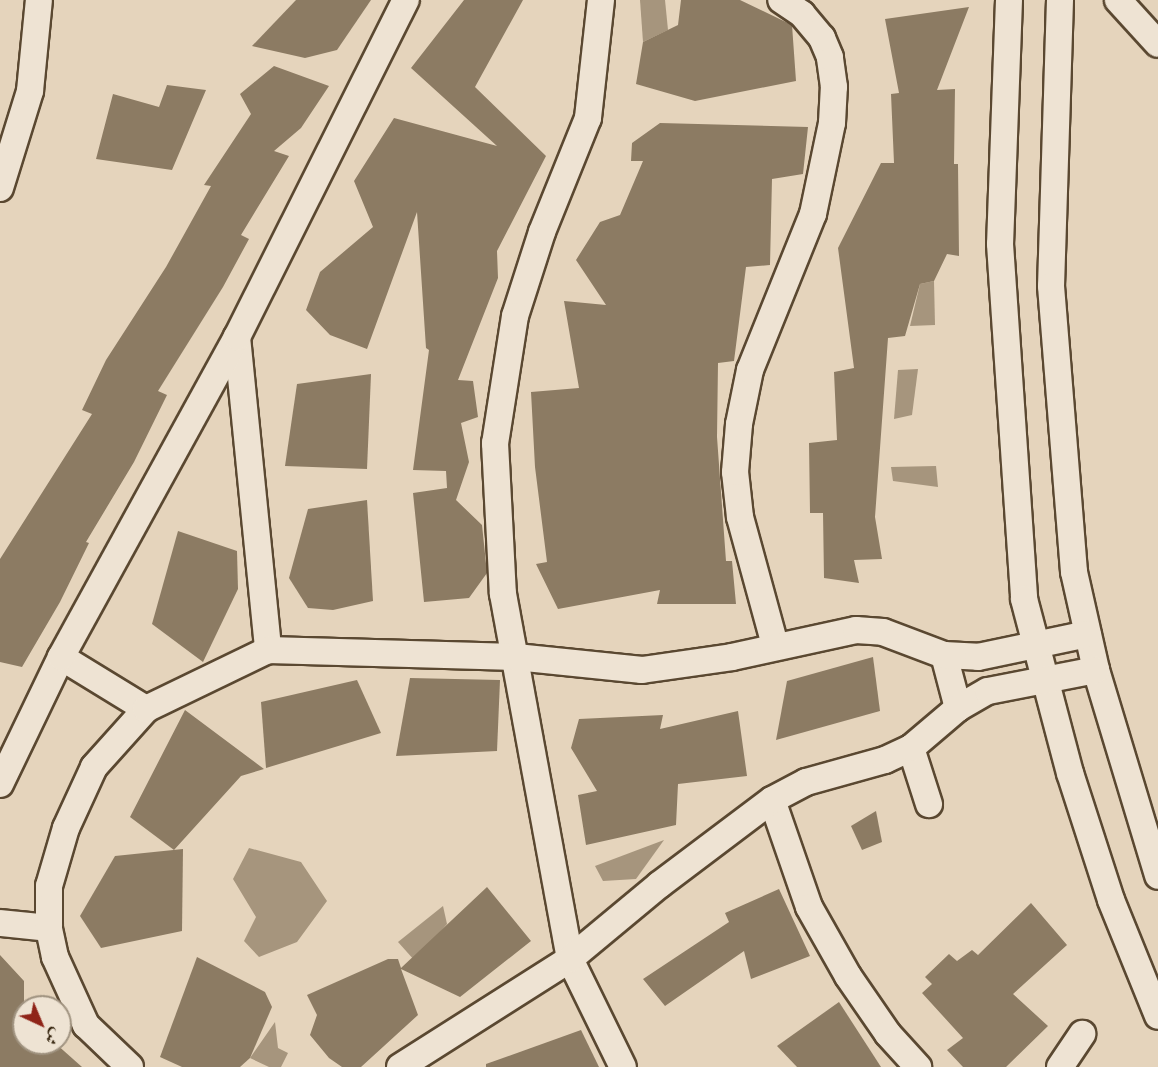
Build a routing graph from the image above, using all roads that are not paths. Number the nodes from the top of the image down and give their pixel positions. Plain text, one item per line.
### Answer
1 (39, 0) edge
2 (406, 0) edge
3 (601, 0) edge
4 (781, 0) edge
5 (1009, 0) edge
6 (1060, 0) edge
7 (1118, 0) edge
8 (1158, 44) edge
9 (0, 189) edge
10 (237, 337) junction
11 (1088, 634) junction
12 (776, 645) junction
13 (1036, 645) junction
14 (268, 650) junction
15 (944, 655) junction
16 (61, 657) junction
17 (516, 657) junction
18 (1096, 670) junction
19 (1045, 680) junction
20 (958, 708) junction
21 (146, 709) junction
22 (911, 748) junction
23 (0, 784) edge
24 (772, 800) junction
25 (929, 804) dead end
26 (1158, 876) edge
27 (0, 923) edge
28 (49, 928) junction
29 (570, 959) junction
30 (1158, 1016) edge
31 (1082, 1035) dead end
32 (130, 1067) edge
33 (400, 1067) edge
34 (623, 1067) edge
35 (918, 1067) edge
36 (1060, 1067) edge

1 - 9 street
2 - 10 street
3 - 17 street
4 - 12 street
5 - 13 street
6 - 11 street
7 - 8 street
10 - 14 street
10 - 16 street
11 - 13 street
11 - 18 street
12 - 15 street
12 - 17 street
13 - 15 street
13 - 19 street
14 - 17 street
14 - 21 street
15 - 20 street
16 - 21 street
16 - 23 street
17 - 29 street
18 - 19 street
18 - 26 street
19 - 20 street
19 - 30 street
20 - 22 street
21 - 28 street
22 - 24 street
22 - 25 street
24 - 29 street
24 - 35 street
27 - 28 street
28 - 32 street
29 - 33 street
29 - 34 street
31 - 36 street

